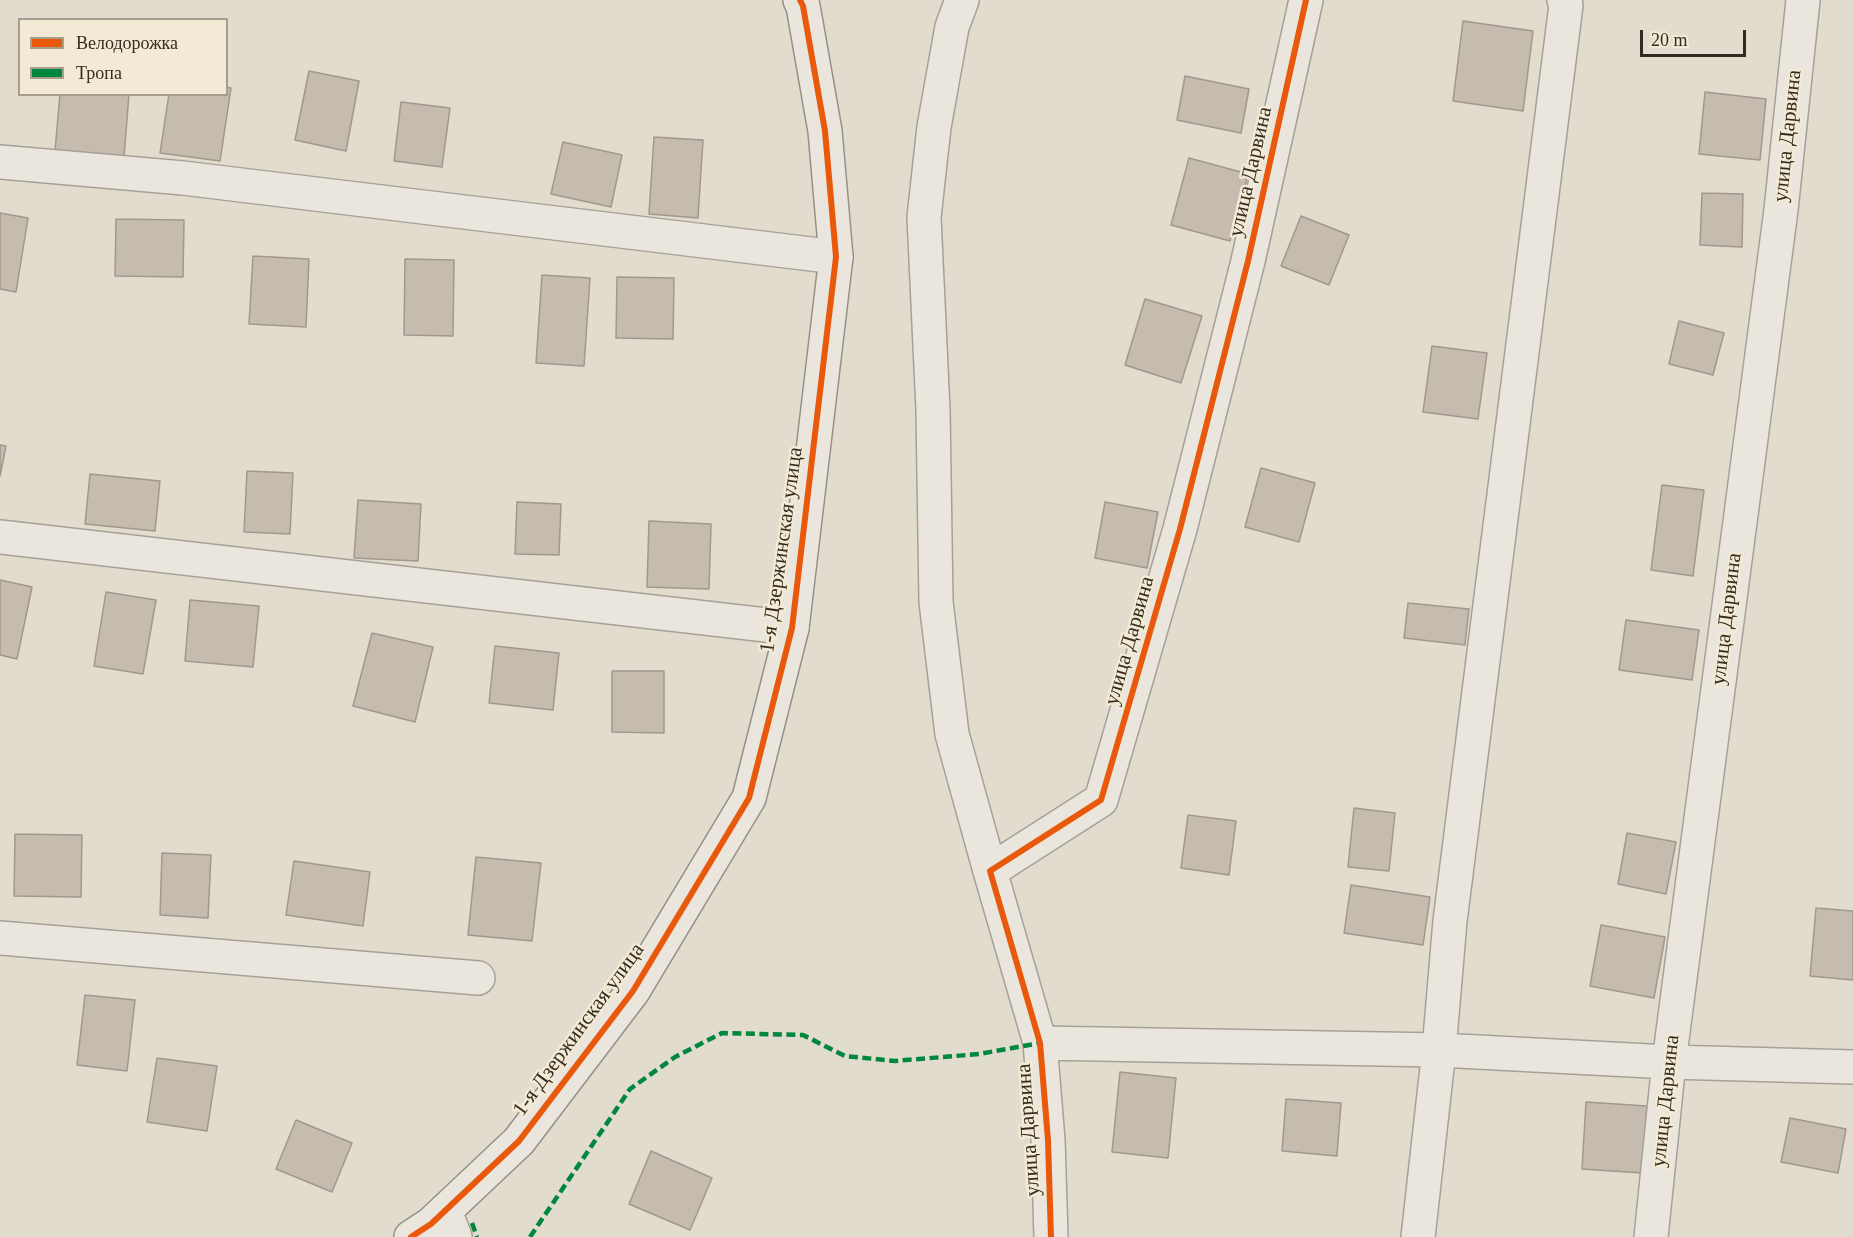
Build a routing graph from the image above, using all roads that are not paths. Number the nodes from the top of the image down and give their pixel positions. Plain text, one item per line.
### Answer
1 (800, 0) edge
2 (962, 0) edge
3 (1306, 0) edge
4 (1564, 0) edge
5 (1803, 0) edge
6 (0, 162) edge
7 (836, 257) junction
8 (0, 537) edge
9 (792, 628) junction
10 (990, 871) junction
11 (0, 938) edge
12 (478, 978) dead end
13 (1040, 1043) junction
14 (1438, 1050) junction
15 (1669, 1062) junction
16 (1853, 1067) edge
17 (450, 1224) edge
18 (411, 1237) edge
19 (1051, 1237) edge
20 (1418, 1237) edge
21 (1651, 1237) edge

1 - 7 street, 1-я Дзержинская улица
2 - 10 street
3 - 10 street, улица Дарвина
4 - 14 street
5 - 15 street, улица Дарвина
6 - 7 street
7 - 9 street, 1-я Дзержинская улица
8 - 9 street
9 - 17 street, 1-я Дзержинская улица
10 - 13 street, улица Дарвина
11 - 12 street
13 - 14 street
13 - 19 street, улица Дарвина
14 - 15 street
14 - 20 street
15 - 16 street
15 - 21 street, улица Дарвина
17 - 18 street, 1-я Дзержинская улица

